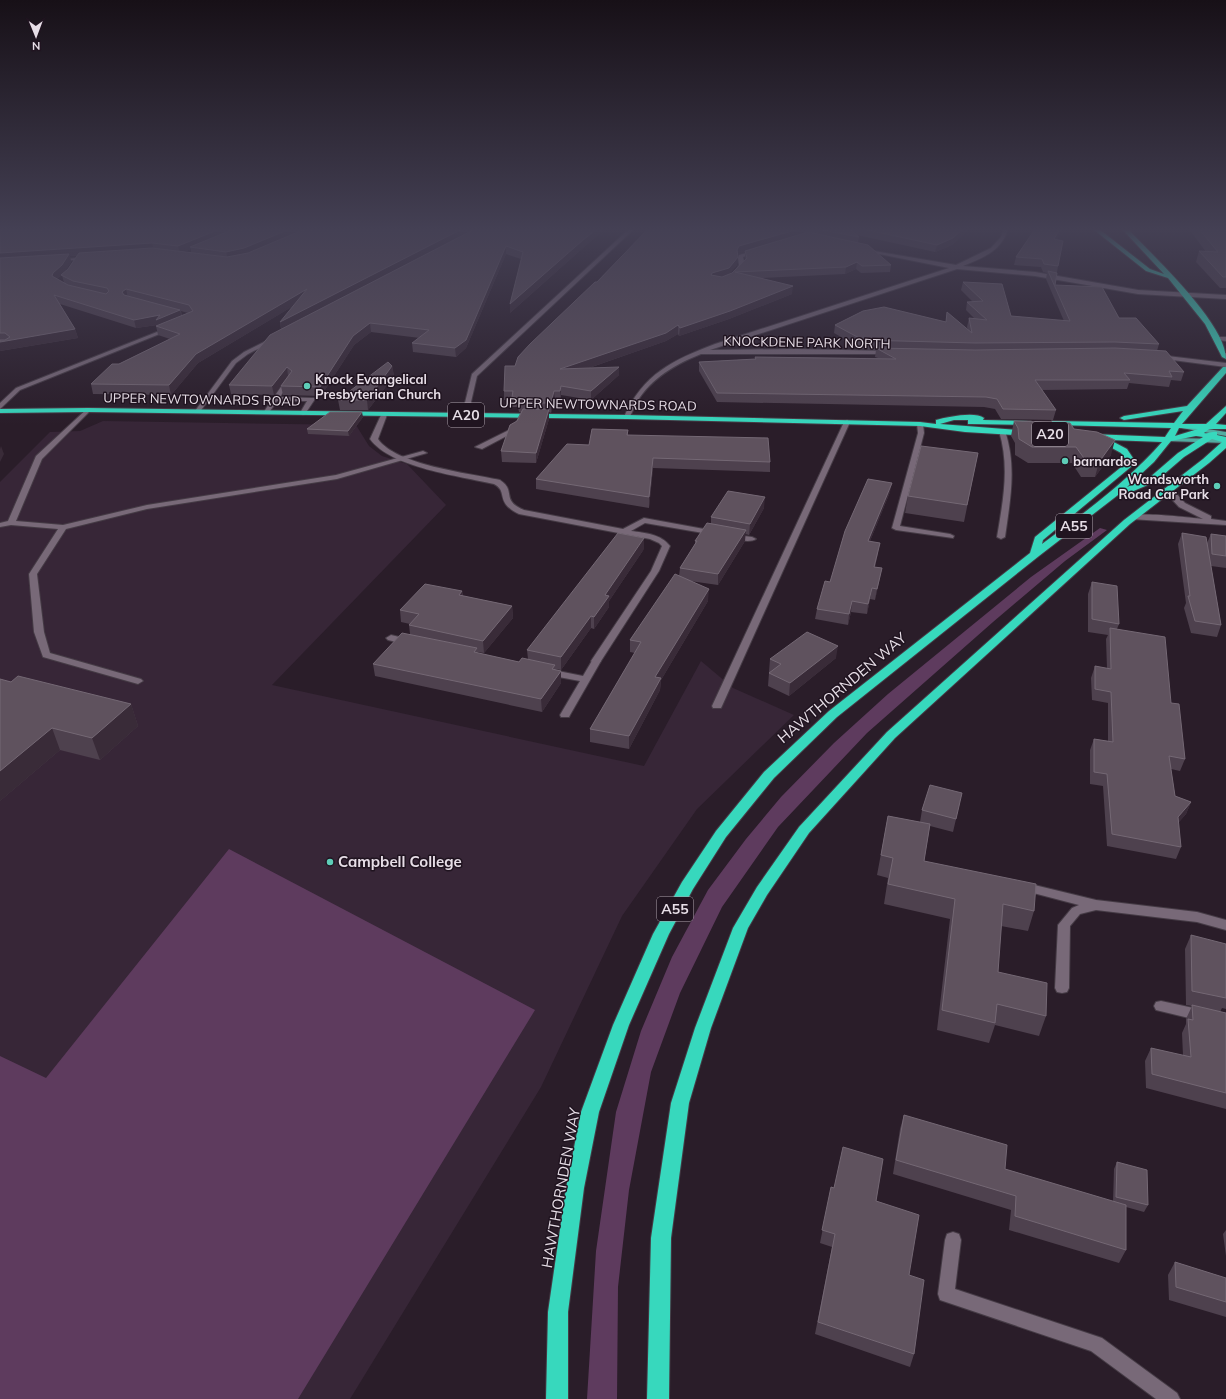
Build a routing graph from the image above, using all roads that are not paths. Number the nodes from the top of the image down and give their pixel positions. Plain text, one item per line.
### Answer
1 (561, 294) edge
2 (875, 294) edge
3 (1174, 294) edge
4 (1185, 295) junction
5 (1226, 297) edge
6 (178, 325) edge
7 (281, 336) edge
8 (1222, 339) edge
9 (700, 352) junction
10 (897, 354) edge
11 (1151, 356) edge
12 (1226, 356) edge
13 (1226, 365) edge
14 (1226, 369) edge
15 (289, 379) edge
16 (275, 399) junction
17 (0, 407) edge
18 (1190, 408) junction
19 (1226, 408) edge
20 (88, 410) junction
21 (0, 411) edge
22 (196, 412) junction
23 (266, 413) junction
24 (303, 413) junction
25 (384, 415) junction
26 (465, 415) junction
27 (520, 416) junction
28 (627, 417) junction
29 (847, 422) junction
30 (935, 423) junction
31 (920, 424) junction
32 (1043, 425) junction
33 (1226, 427) edge
34 (1002, 431) junction
35 (1172, 433) junction
36 (1226, 433) edge
37 (1206, 434) junction
38 (1226, 441) edge
39 (479, 447) dead end
40 (423, 453) dead end
41 (1226, 455) edge
42 (401, 459) junction
43 (1206, 461) junction
44 (1168, 490) junction
45 (1112, 496) junction
46 (1133, 517) junction
47 (1217, 521) junction
48 (11, 522) junction
49 (1226, 523) edge
50 (0, 525) edge
51 (62, 527) junction
52 (623, 532) junction
53 (950, 536) dead end
54 (1001, 537) dead end
55 (752, 539) dead end
56 (1035, 554) junction
57 (391, 638) dead end
58 (422, 645) edge
59 (539, 670) edge
60 (586, 679) junction
61 (138, 681) dead end
62 (717, 706) dead end
63 (565, 715) dead end
64 (1014, 884) edge
65 (1096, 904) junction
66 (1226, 925) edge
67 (1062, 988) dead end
68 (1161, 1006) dead end
69 (1226, 1021) edge
70 (953, 1240) dead end
71 (557, 1399) edge
72 (658, 1399) edge
73 (1171, 1399) edge

1 - 26 street
2 - 9 street
3 - 4 street
4 - 5 street
4 - 8 highway
6 - 17 street
7 - 22 street
8 - 12 highway
9 - 10 street, KNOCKDENE PARK NORTH
9 - 28 street
11 - 13 street
14 - 18 highway, A55
15 - 16 street
16 - 23 street
16 - 24 street
18 - 32 highway
18 - 35 highway, A55
19 - 37 highway
20 - 21 highway, UPPER NEWTOWNARDS ROAD / A20
20 - 22 highway, UPPER NEWTOWNARDS ROAD / A20
20 - 48 street
22 - 23 highway, UPPER NEWTOWNARDS ROAD / A20
23 - 24 highway, UPPER NEWTOWNARDS ROAD / A20
24 - 25 highway, UPPER NEWTOWNARDS ROAD / A20
25 - 26 highway, UPPER NEWTOWNARDS ROAD / A20
25 - 42 street
26 - 27 highway, UPPER NEWTOWNARDS ROAD / A20
27 - 28 highway, UPPER NEWTOWNARDS ROAD / A20
27 - 39 street
28 - 29 highway, UPPER NEWTOWNARDS ROAD / A20
29 - 31 highway, UPPER NEWTOWNARDS ROAD / A20
29 - 62 street
30 - 31 highway, UPPER NEWTOWNARDS ROAD / A20
30 - 32 highway, UPPER NEWTOWNARDS ROAD / A20
30 - 32 highway
30 - 34 highway, UPPER NEWTOWNARDS ROAD / A20
31 - 53 street
32 - 34 highway, UPPER NEWTOWNARDS ROAD / A20
32 - 35 highway
33 - 37 highway
34 - 54 street
35 - 37 highway
35 - 37 highway
35 - 45 highway, HAWTHORNDEN WAY / A55
35 - 56 highway
36 - 37 highway
37 - 38 highway
37 - 45 highway
38 - 43 highway, A55
40 - 42 street
41 - 43 highway
42 - 51 street
42 - 52 street
43 - 44 highway, A55
44 - 46 highway, A55
44 - 47 street
45 - 56 highway, HAWTHORNDEN WAY / A55
46 - 47 street
46 - 72 highway, A55
47 - 49 street
48 - 50 street
48 - 51 street
51 - 61 street
52 - 55 street
52 - 60 street
56 - 71 highway, HAWTHORNDEN WAY / A55
57 - 58 street
59 - 60 street
60 - 63 street
64 - 65 street
65 - 66 street
65 - 67 street
68 - 69 street
70 - 73 street

